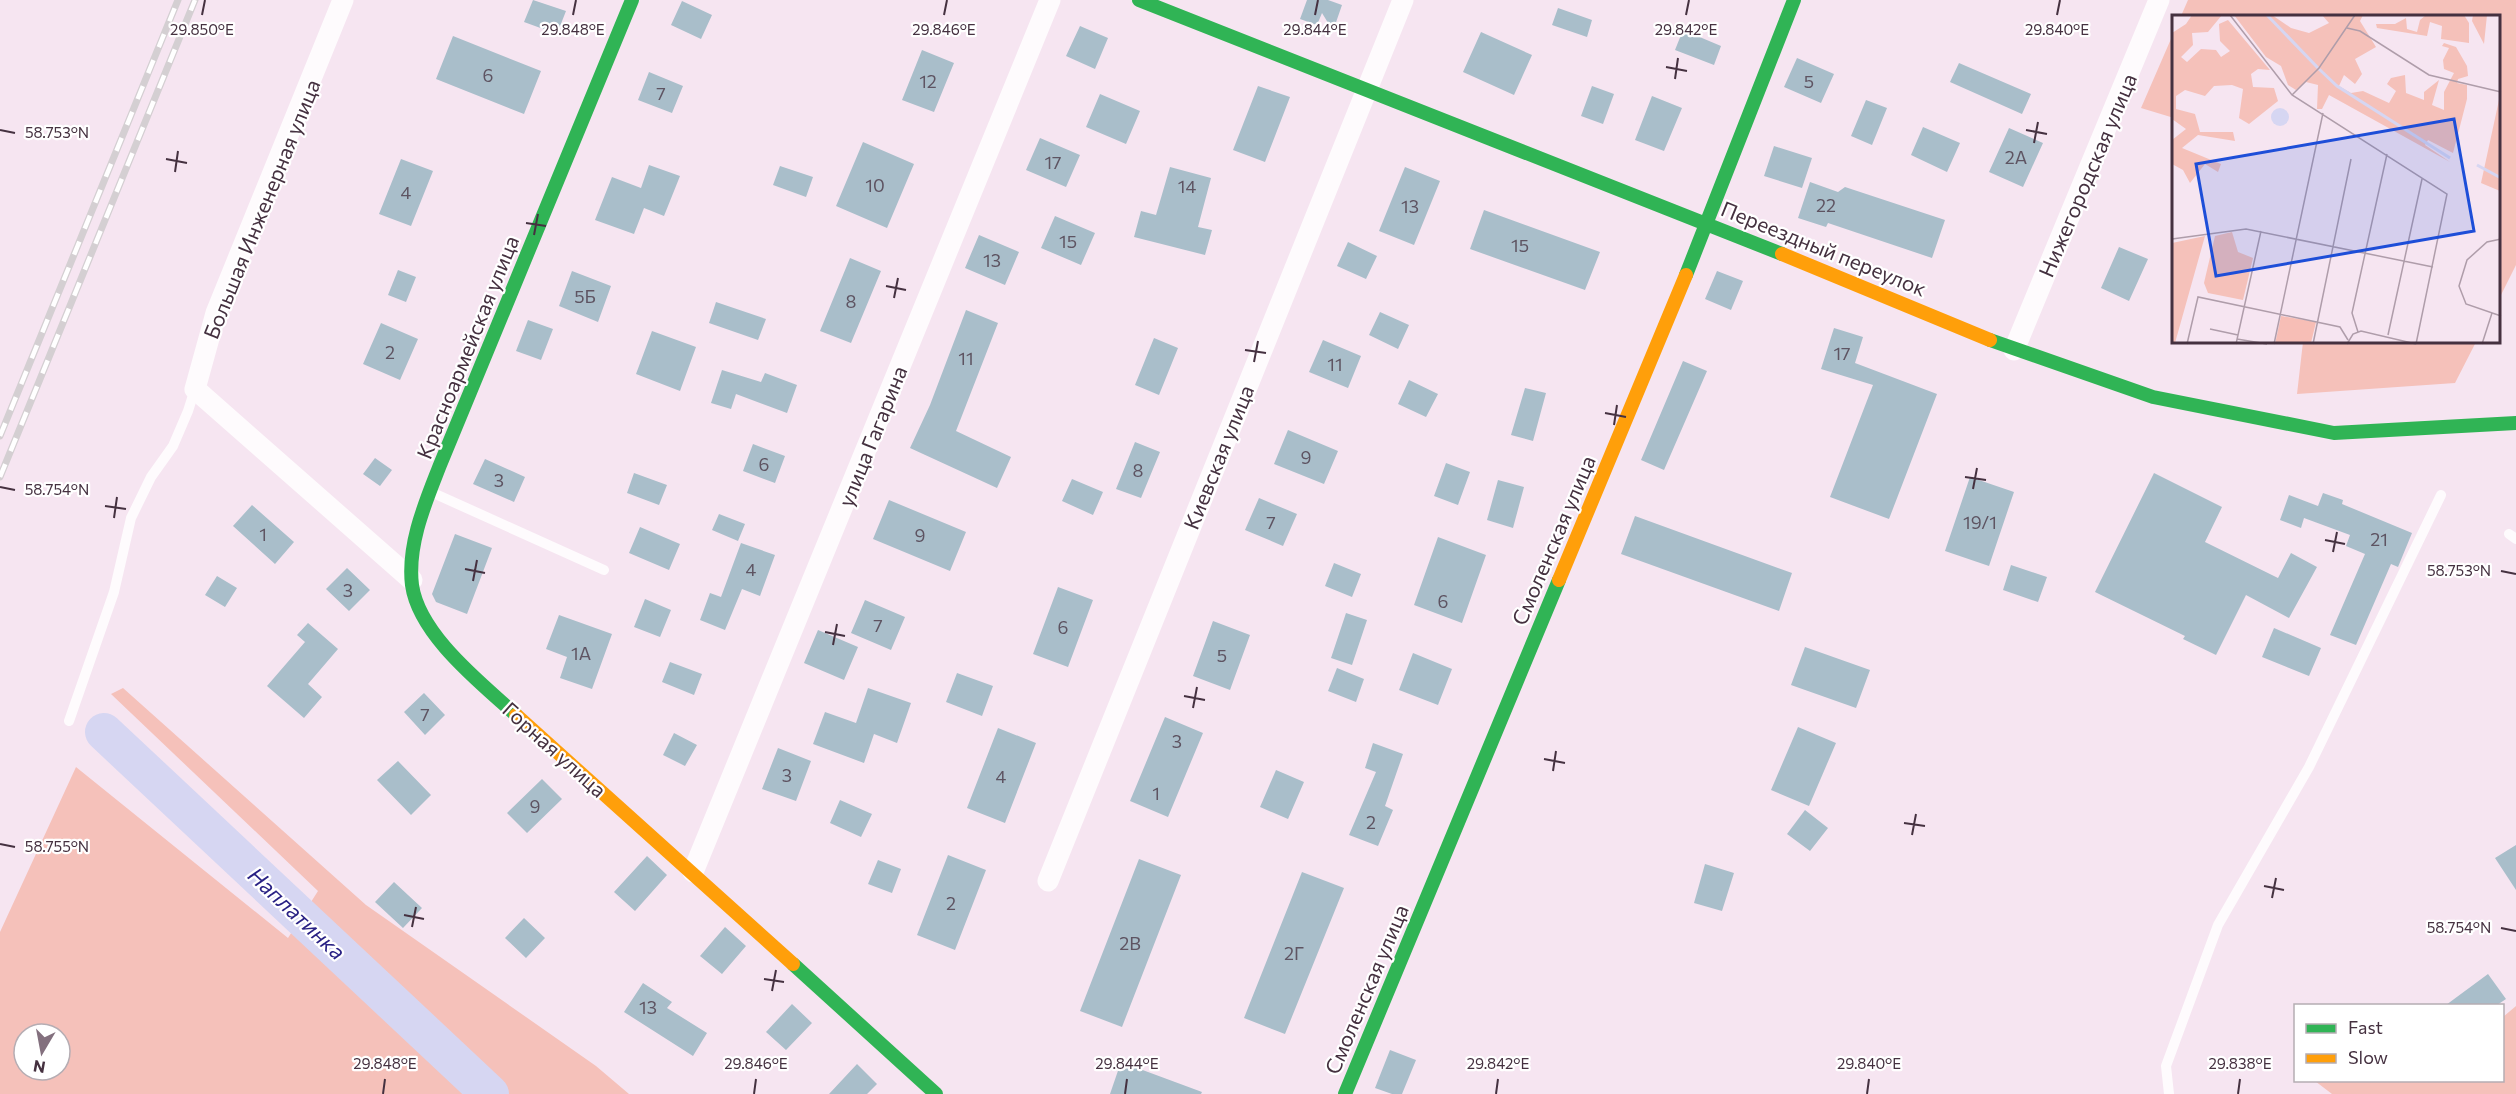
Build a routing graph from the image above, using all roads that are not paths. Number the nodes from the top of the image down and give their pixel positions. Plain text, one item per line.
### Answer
1 (344, 0) edge
2 (632, 0) edge
3 (1050, 0) edge
4 (1139, 0) edge
5 (1403, 0) edge
6 (1794, 0) edge
7 (2160, 0) edge
8 (1366, 89) junction
9 (1708, 223) junction
10 (2014, 350) junction
11 (195, 389) junction
12 (2516, 423) edge
13 (431, 492) junction
14 (2441, 495) dead end
15 (604, 570) dead end
16 (412, 580) junction
17 (69, 721) dead end
18 (693, 872) junction
19 (1048, 881) dead end
20 (936, 1094) edge
21 (1345, 1094) edge
22 (2169, 1094) edge

1 - 11 street, Большая Инженерная улица
2 - 13 street, Красноармейская улица
3 - 18 street, улица Гагарина
4 - 8 street, Переездный переулок
5 - 8 street, Киевская улица
6 - 9 street, Смоленская улица
7 - 10 street, Нижегородская улица
8 - 9 street, Переездный переулок
8 - 19 street, Киевская улица
9 - 10 street, Переездный переулок
9 - 21 street, Смоленская улица
10 - 12 street, Переездный переулок
11 - 16 street
11 - 17 lane, Большая Инженерная улица
13 - 15 lane
13 - 16 street, Красноармейская улица
14 - 22 lane
16 - 18 street, Горная улица
18 - 20 street, Горная улица

